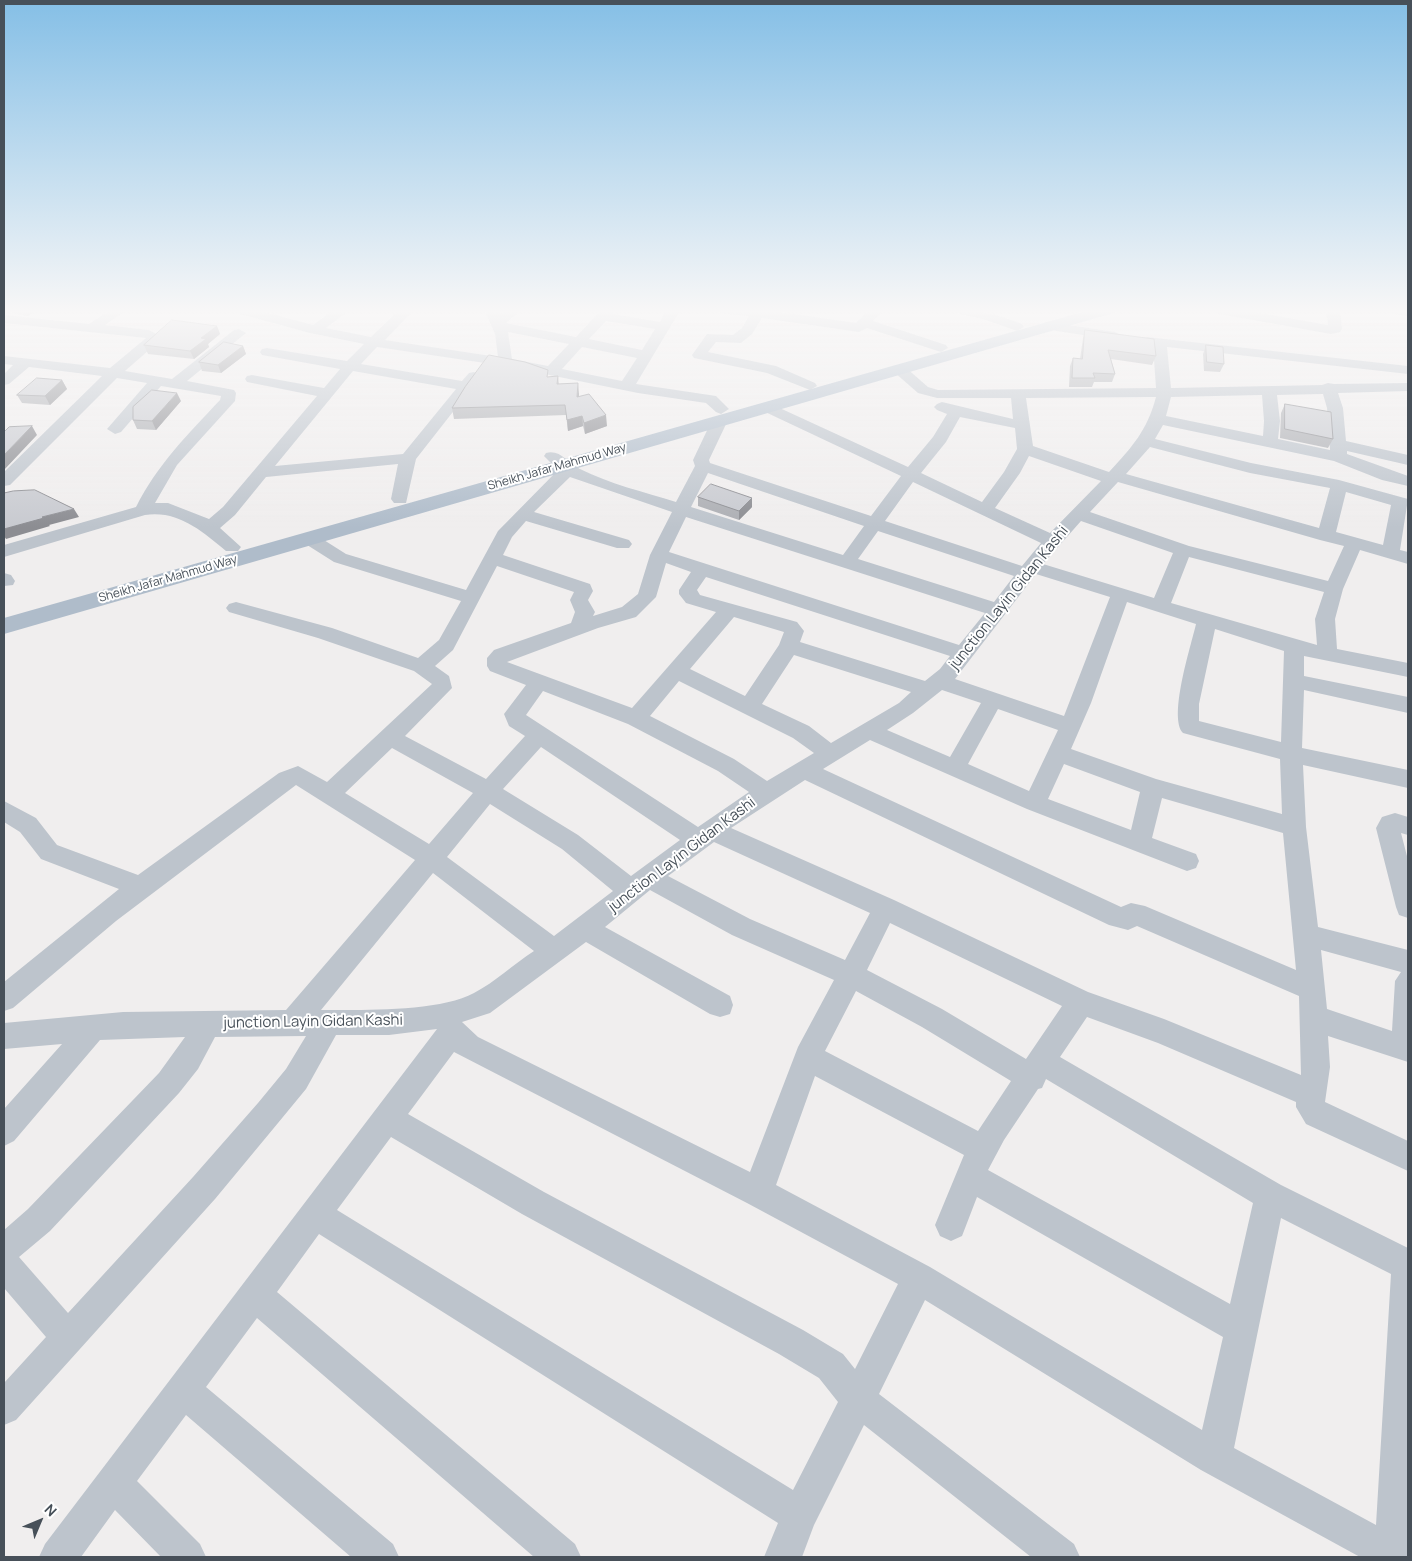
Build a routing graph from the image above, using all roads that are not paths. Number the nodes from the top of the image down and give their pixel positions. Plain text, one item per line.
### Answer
1 (103, 382) edge
2 (156, 382) joint
3 (179, 382) edge
4 (267, 382) edge
5 (336, 382) edge
6 (440, 382) edge
7 (470, 382) edge
8 (604, 382) edge
9 (630, 382) edge
10 (800, 382) edge
11 (824, 382) edge
12 (854, 382) edge
13 (913, 382) edge
14 (1163, 382) edge
15 (176, 384) junction
16 (466, 386) junction
17 (627, 386) junction
18 (810, 386) junction
19 (1408, 387) edge
20 (1328, 388) junction
21 (1164, 390) junction
22 (1269, 391) junction
23 (928, 392) junction
24 (327, 393) junction
25 (1018, 394) junction
26 (766, 407) junction
27 (956, 412) junction
28 (721, 415) junction
29 (1158, 419) junction
30 (1022, 425) junction
31 (38, 428) dead end
32 (55, 428) junction
33 (115, 429) dead end
34 (1146, 441) junction
35 (1270, 444) junction
36 (1025, 449) junction
37 (1339, 450) junction
38 (408, 458) junction
39 (1408, 460) edge
40 (561, 464) junction
41 (703, 466) junction
42 (262, 472) junction
43 (912, 475) junction
44 (1114, 478) junction
45 (4, 481) edge
46 (1408, 481) edge
47 (1339, 485) junction
48 (400, 499) junction
49 (1404, 503) edge
50 (144, 510) junction
51 (681, 510) junction
52 (985, 510) junction
53 (523, 514) junction
54 (1078, 514) junction
55 (875, 522) junction
56 (211, 527) junction
57 (1326, 536) junction
58 (310, 539) junction
59 (1052, 541) junction
60 (1354, 543) junction
61 (623, 544) dead end
62 (232, 546) junction
63 (1183, 550) junction
64 (4, 551) edge
65 (1390, 553) junction
66 (659, 555) junction
67 (492, 558) junction
68 (1408, 558) edge
69 (846, 562) junction
70 (702, 569) junction
71 (1029, 570) junction
72 (1334, 589) junction
73 (1121, 594) junction
74 (471, 598) junction
75 (1161, 605) junction
76 (236, 608) dead end
77 (730, 609) junction
78 (998, 610) junction
79 (4, 612) edge
80 (1207, 620) junction
81 (4, 626) edge
82 (579, 627) junction
83 (789, 646) junction
84 (1294, 646) junction
85 (965, 654) junction
86 (1327, 655) junction
87 (421, 666) junction
88 (1408, 670) edge
89 (676, 671) junction
90 (1294, 681) junction
91 (540, 682) junction
92 (933, 686) junction
93 (993, 700) junction
94 (1408, 705) edge
95 (749, 706) junction
96 (636, 718) junction
97 (1070, 726) junction
98 (869, 731) junction
99 (539, 735) junction
100 (391, 738) junction
101 (1291, 752) junction
102 (1057, 753) junction
103 (830, 754) junction
104 (955, 768) junction
105 (804, 770) junction
106 (1408, 779) edge
107 (1153, 787) junction
108 (488, 791) junction
109 (767, 792) junction
110 (329, 794) junction
111 (1035, 803) junction
112 (4, 810) edge
113 (1294, 826) junction
114 (1408, 826) edge
115 (706, 835) junction
116 (1139, 843) junction
117 (431, 858) junction
118 (1188, 861) dead end
119 (639, 884) junction
120 (142, 887) junction
121 (1408, 907) edge
122 (885, 908) junction
123 (586, 928) junction
124 (1307, 934) junction
125 (554, 951) junction
126 (1408, 962) edge
127 (850, 974) junction
128 (1408, 981) edge
129 (1312, 989) junction
130 (4, 999) edge
131 (1081, 1002) junction
132 (720, 1005) dead end
133 (1314, 1018) junction
134 (293, 1023) junction
135 (328, 1023) junction
136 (449, 1023) junction
137 (207, 1024) junction
138 (94, 1027) junction
139 (4, 1036) edge
140 (1407, 1048) edge
141 (808, 1056) junction
142 (1037, 1070) junction
143 (1312, 1094) junction
144 (387, 1118) junction
145 (4, 1131) edge
146 (1408, 1156) edge
147 (977, 1163) junction
148 (758, 1192) junction
149 (1270, 1196) junction
150 (314, 1214) junction
151 (951, 1226) dead end
152 (4, 1250) edge
153 (4, 1264) edge
154 (1408, 1265) edge
155 (918, 1278) junction
156 (254, 1294) junction
157 (1242, 1329) junction
158 (68, 1338) junction
159 (183, 1390) junction
160 (858, 1399) junction
161 (4, 1408) edge
162 (1214, 1457) junction
163 (114, 1483) junction
164 (800, 1515) junction
165 (1395, 1556) edge
166 (58, 1557) edge
167 (186, 1557) edge
168 (380, 1557) edge
169 (562, 1557) edge
170 (783, 1557) edge
171 (1060, 1557) edge

1 - 32 street
2 - 15 street
2 - 33 street
3 - 15 street
4 - 24 street
5 - 24 street
6 - 16 street
7 - 16 street
8 - 17 street
9 - 17 street
10 - 18 street
11 - 18 main road, Sheikh Jafar Mahmud Way
12 - 26 main road, Sheikh Jafar Mahmud Way
13 - 23 street
14 - 21 street, junction Layin Gidan Kashi
15 - 50 street
16 - 38 street
17 - 28 street
18 - 28 main road, Sheikh Jafar Mahmud Way
19 - 20 street
20 - 22 street
20 - 37 street
21 - 22 street
21 - 25 street
21 - 29 street, junction Layin Gidan Kashi
22 - 35 street
23 - 25 street
23 - 27 street
24 - 42 street
25 - 30 street
26 - 28 main road, Sheikh Jafar Mahmud Way
26 - 43 street
27 - 30 street
27 - 43 street
28 - 40 main road, Sheikh Jafar Mahmud Way
28 - 41 street
29 - 34 street, junction Layin Gidan Kashi
29 - 35 street
30 - 36 street
31 - 32 street
32 - 45 street
34 - 44 street, junction Layin Gidan Kashi
34 - 47 street
35 - 37 street
36 - 44 street
36 - 52 street
37 - 39 street
37 - 46 street
38 - 42 street
38 - 48 street
40 - 48 main road, Sheikh Jafar Mahmud Way
40 - 51 street
40 - 53 street
40 - 58 main road, Sheikh Jafar Mahmud Way
41 - 51 street
41 - 55 street
42 - 56 street
43 - 52 street
43 - 55 street
44 - 54 street, junction Layin Gidan Kashi
44 - 57 street
47 - 49 street
47 - 57 street
48 - 62 main road, Sheikh Jafar Mahmud Way
49 - 65 street
50 - 56 street
50 - 64 street
51 - 66 street
51 - 69 street
52 - 59 street
53 - 61 street
53 - 67 street
54 - 59 street, junction Layin Gidan Kashi
54 - 63 street
55 - 69 street
55 - 71 street
56 - 62 street
57 - 60 street
58 - 74 street
58 - 81 main road, Sheikh Jafar Mahmud Way
59 - 71 street, junction Layin Gidan Kashi
60 - 65 street
60 - 72 street
62 - 79 main road, Sheikh Jafar Mahmud Way
63 - 72 street
63 - 75 street
65 - 68 street
66 - 70 street
66 - 82 street
67 - 74 street
67 - 82 street
69 - 78 street
70 - 77 street
70 - 85 street
71 - 73 street
71 - 78 street, junction Layin Gidan Kashi
72 - 86 street
73 - 75 street
73 - 97 street
74 - 87 street
75 - 80 street
76 - 87 street
77 - 83 street
77 - 89 street
78 - 85 street, junction Layin Gidan Kashi
80 - 84 street
80 - 101 street
82 - 91 street
83 - 92 street
83 - 95 street
84 - 86 street
84 - 90 street
85 - 92 street, junction Layin Gidan Kashi
86 - 88 street
87 - 100 street
89 - 95 street
89 - 96 street
90 - 94 street
90 - 101 street
91 - 96 street
91 - 99 street
92 - 93 street
92 - 98 street, junction Layin Gidan Kashi
93 - 97 street
93 - 104 street
95 - 103 street
96 - 109 street
97 - 102 street
98 - 103 street, junction Layin Gidan Kashi
98 - 104 street
99 - 108 street
99 - 115 street
100 - 108 street
100 - 110 street
101 - 106 street
101 - 113 street
102 - 107 street
102 - 111 street
103 - 105 street, junction Layin Gidan Kashi
104 - 111 street
105 - 109 street, junction Layin Gidan Kashi
105 - 129 street
107 - 113 street
107 - 116 street
108 - 117 street
108 - 119 street
109 - 115 street, junction Layin Gidan Kashi
110 - 117 street
110 - 120 street
111 - 116 street
112 - 120 street
113 - 124 street
114 - 121 street
115 - 119 street, junction Layin Gidan Kashi
115 - 122 street
116 - 118 street
117 - 125 street
117 - 134 street
119 - 123 street, junction Layin Gidan Kashi
119 - 127 street
120 - 130 street
122 - 127 street
122 - 131 street
123 - 125 street, junction Layin Gidan Kashi
123 - 132 street
124 - 126 street
124 - 129 street
125 - 136 street, junction Layin Gidan Kashi
127 - 141 street
127 - 142 street
128 - 140 street
129 - 133 street
131 - 142 street
131 - 143 street
133 - 140 street
133 - 143 street
134 - 135 street, junction Layin Gidan Kashi
134 - 137 street, junction Layin Gidan Kashi
135 - 136 street, junction Layin Gidan Kashi
135 - 158 street
136 - 144 street
136 - 148 street
137 - 138 street, junction Layin Gidan Kashi
137 - 152 street
138 - 139 street, junction Layin Gidan Kashi
138 - 145 street
141 - 147 street
141 - 148 street
142 - 147 street
142 - 149 street
143 - 146 street
144 - 150 street
144 - 160 street
147 - 151 street
147 - 157 street
148 - 155 street
149 - 154 street
149 - 157 street
150 - 156 street
150 - 164 street
153 - 158 street
154 - 165 street
155 - 160 street
155 - 162 street
156 - 159 street
156 - 169 street
157 - 162 street
158 - 161 street
159 - 163 street
159 - 168 street
160 - 164 street
160 - 171 street
162 - 165 street
163 - 166 street
163 - 167 street
164 - 170 street

